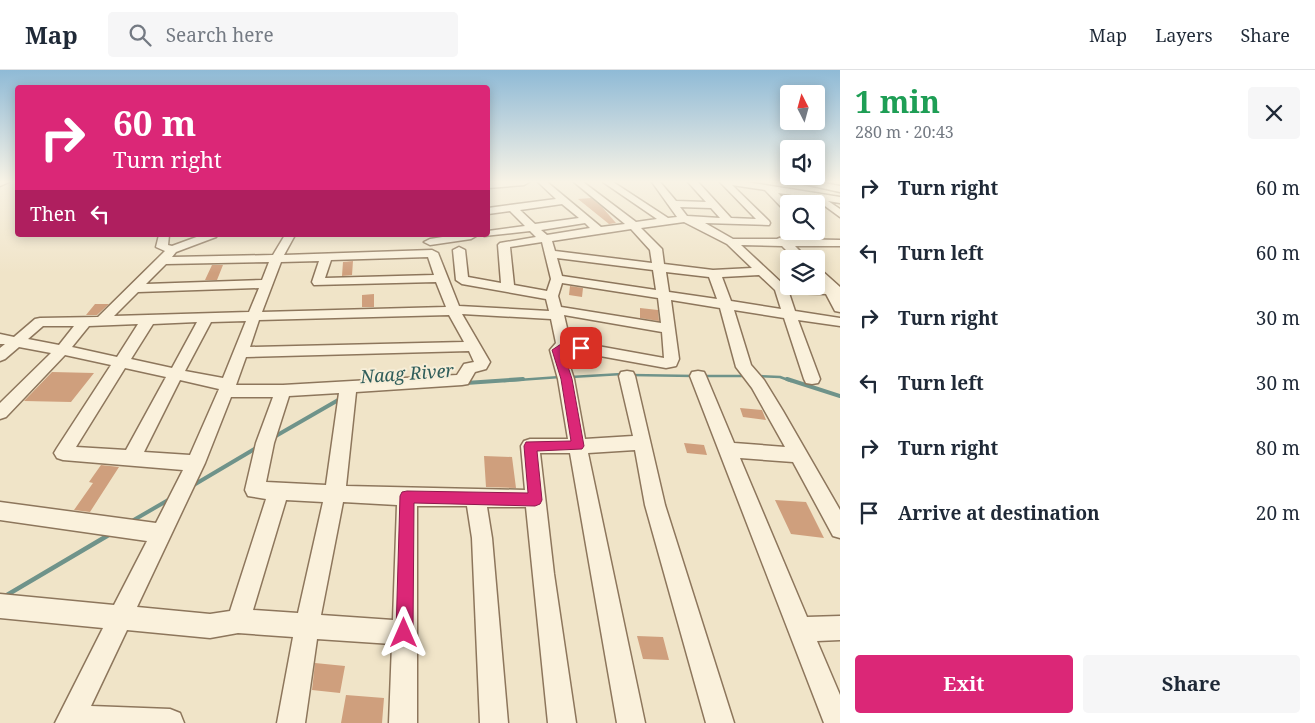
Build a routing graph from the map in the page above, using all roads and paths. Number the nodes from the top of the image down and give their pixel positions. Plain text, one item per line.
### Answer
1 (521, 212) edge
2 (523, 212) edge
3 (530, 212) edge
4 (565, 212) edge
5 (578, 212) edge
6 (617, 212) edge
7 (653, 212) edge
8 (680, 212) edge
9 (720, 212) edge
10 (754, 212) edge
11 (586, 220) junction
12 (688, 220) junction
13 (490, 221) edge
14 (666, 221) junction
15 (728, 221) junction
16 (765, 223) junction
17 (633, 225) junction
18 (533, 228) junction
19 (599, 230) junction
20 (490, 234) edge
21 (164, 237) edge
22 (207, 237) edge
23 (289, 237) edge
24 (461, 237) edge
25 (544, 238) junction
26 (430, 242) dead end
27 (731, 242) junction
28 (833, 243) edge
29 (786, 244) junction
30 (172, 250) junction
31 (459, 250) dead end
32 (792, 250) edge
33 (551, 254) junction
34 (840, 254) edge
35 (326, 257) junction
36 (276, 259) junction
37 (163, 261) junction
38 (660, 268) junction
39 (763, 272) junction
40 (713, 274) junction
41 (441, 278) junction
42 (557, 279) junction
43 (825, 281) edge
44 (266, 284) junction
45 (134, 288) junction
46 (508, 288) junction
47 (780, 288) edge
48 (835, 290) edge
49 (663, 295) junction
50 (783, 295) edge
51 (483, 297) junction
52 (725, 305) junction
53 (555, 307) junction
54 (840, 308) edge
55 (454, 311) junction
56 (789, 315) junction
57 (255, 316) junction
58 (206, 318) junction
59 (148, 320) junction
60 (102, 321) junction
61 (85, 322) junction
62 (840, 322) edge
63 (669, 329) junction
64 (0, 339) edge
65 (16, 342) junction
66 (564, 345) junction
67 (474, 346) junction
68 (62, 350) junction
69 (242, 352) junction
70 (0, 356) edge
71 (121, 362) junction
72 (174, 374) junction
73 (627, 376) dead end
74 (698, 376) dead end
75 (812, 380) dead end
76 (227, 388) junction
77 (348, 388) junction
78 (283, 391) junction
79 (0, 413) edge
80 (643, 443) junction
81 (578, 446) junction
82 (729, 450) junction
83 (800, 455) junction
84 (131, 458) junction
85 (196, 463) junction
86 (280, 490) junction
87 (335, 493) junction
88 (407, 496) junction
89 (476, 498) junction
90 (535, 500) junction
91 (0, 511) edge
92 (840, 529) edge
93 (162, 533) junction
94 (0, 606) edge
95 (122, 618) junction
96 (238, 621) junction
97 (307, 626) junction
98 (840, 628) edge
99 (800, 629) junction
100 (404, 633) junction
101 (70, 720) edge
102 (170, 723) edge
103 (291, 723) edge
104 (403, 723) edge
105 (494, 723) edge
106 (562, 723) edge
107 (631, 723) edge
108 (720, 723) edge
109 (838, 723) edge

1 - 13 street
2 - 18 street
3 - 4 street
5 - 11 street
6 - 17 street
7 - 14 street
8 - 12 street
9 - 15 street
10 - 16 street
11 - 18 street
11 - 19 street
12 - 14 street
12 - 15 street
12 - 27 street
14 - 17 street
15 - 16 street
16 - 29 street
17 - 19 street
17 - 38 street
18 - 20 street
18 - 25 street
19 - 25 street
21 - 30 street
22 - 30 street
23 - 36 street
24 - 26 street
25 - 33 street
25 - 46 street
27 - 29 street
27 - 39 street
28 - 29 street
28 - 34 street
29 - 32 street
30 - 37 street
31 - 51 street
33 - 38 street
33 - 42 street
35 - 36 street
35 - 41 street
35 - 41 street
36 - 37 street
36 - 44 street
37 - 45 street
38 - 40 street
38 - 49 street
39 - 40 street
39 - 47 street
40 - 52 street
41 - 55 street
42 - 49 street
42 - 53 street
43 - 48 street
44 - 45 street
44 - 57 street
45 - 60 street
46 - 51 street
46 - 53 street
48 - 54 street
49 - 52 street
49 - 63 street
50 - 56 street
51 - 53 street
51 - 55 street
52 - 56 street
52 - 83 street
53 - 63 street
53 - 66 street
55 - 57 street
55 - 67 street
56 - 62 street
56 - 75 street
57 - 58 street
57 - 69 street
58 - 59 street
58 - 72 street
59 - 60 street
59 - 71 street
60 - 61 street
61 - 65 street
61 - 68 street
63 - 66 street
64 - 65 street
65 - 68 street
65 - 70 street
66 - 81 street
67 - 69 street
67 - 77 street
68 - 71 street
68 - 79 street
69 - 76 street
71 - 72 street
71 - 84 street
72 - 76 street
72 - 84 street
73 - 80 street
74 - 82 street
76 - 78 street
76 - 85 street
77 - 78 street
77 - 87 street
78 - 86 street
80 - 81 street
80 - 108 street
81 - 90 street
81 - 107 street
82 - 83 street
82 - 99 street
83 - 92 street
84 - 85 street
85 - 93 street
86 - 87 street
86 - 96 street
87 - 88 street
87 - 97 street
88 - 89 street
88 - 100 street
89 - 90 street
89 - 105 street
90 - 106 street
91 - 93 street
93 - 95 street
94 - 95 street
95 - 96 street
95 - 101 street
96 - 97 street
97 - 100 street
97 - 103 street
98 - 99 street
99 - 109 street
100 - 104 street
101 - 102 street

